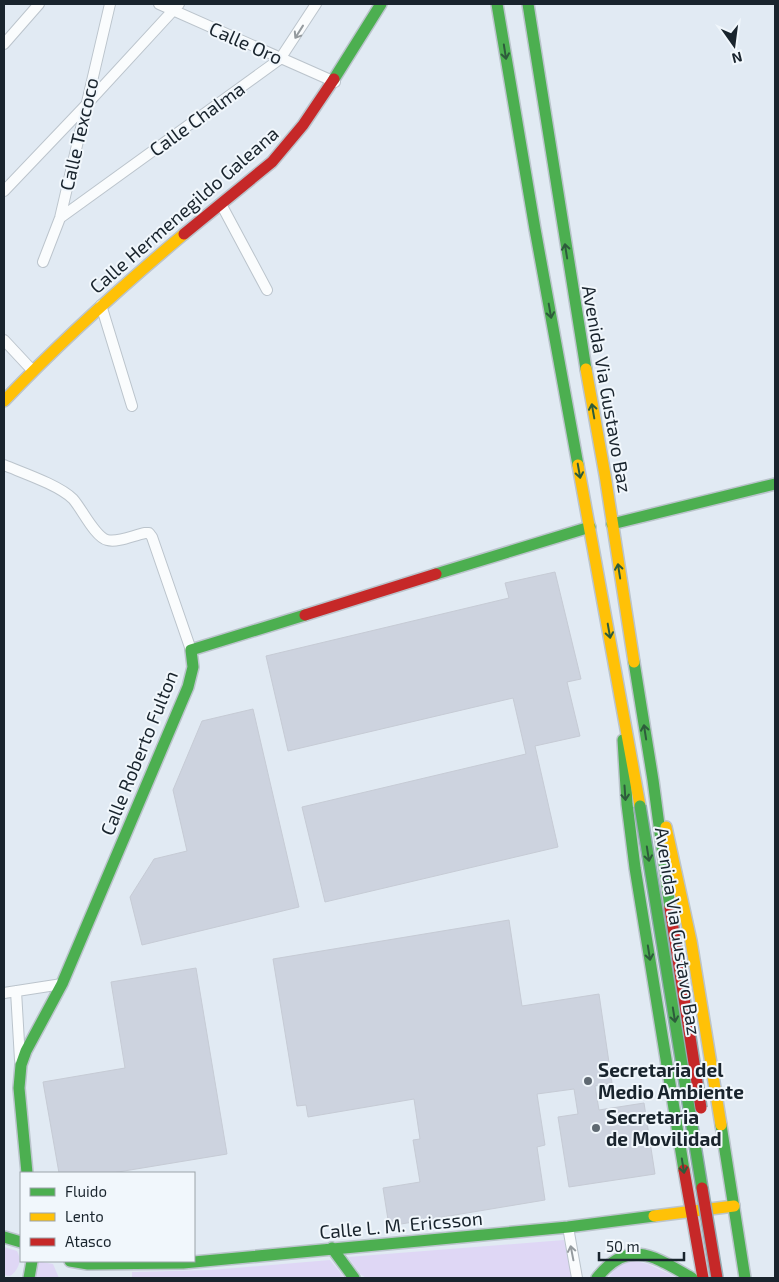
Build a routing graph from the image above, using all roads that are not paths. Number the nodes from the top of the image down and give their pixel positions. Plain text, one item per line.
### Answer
1 (39, 4) edge
2 (110, 4) edge
3 (159, 4) edge
4 (316, 4) edge
5 (381, 4) edge
6 (497, 4) edge
7 (528, 4) edge
8 (176, 7) edge
9 (4, 44) edge
10 (280, 59) junction
11 (335, 82) junction
12 (86, 105) junction
13 (4, 191) edge
14 (222, 204) junction
15 (60, 218) junction
16 (43, 262) dead end
17 (267, 290) dead end
18 (101, 305) junction
19 (4, 340) edge
20 (32, 370) junction
21 (4, 401) edge
22 (132, 406) dead end
23 (4, 464) edge
24 (775, 484) edge
25 (612, 524) junction
26 (590, 527) junction
27 (192, 650) junction
28 (623, 709) junction
29 (653, 780) junction
30 (62, 984) junction
31 (16, 991) junction
32 (4, 993) edge
33 (21, 1066) junction
34 (27, 1172) edge
35 (734, 1206) junction
36 (690, 1212) junction
37 (568, 1227) junction
38 (4, 1237) edge
39 (20, 1242) edge
40 (332, 1248) junction
41 (32, 1262) edge
42 (76, 1262) edge
43 (88, 1264) junction
44 (108, 1265) junction
45 (29, 1278) edge
46 (90, 1278) edge
47 (110, 1278) edge
48 (354, 1278) edge
49 (577, 1278) edge
50 (597, 1278) edge
51 (692, 1278) edge
52 (703, 1278) edge
53 (717, 1278) edge
54 (727, 1278) edge
55 (746, 1278) edge

1 - 9 street
2 - 12 street, Calle Texcoco
3 - 8 street, Calle Oro
4 -> 10 street, Calle Chalma
5 - 11 main road, Calle Hermenegildo Galeana
6 -> 26 main road, Avenida Via Gustavo Baz
25 -> 7 main road, Avenida Via Gustavo Baz
8 - 10 street, Calle Oro
8 - 12 street
10 - 11 street, Calle Oro
10 - 15 street, Calle Chalma
11 - 14 main road, Calle Hermenegildo Galeana
12 - 13 street
12 - 15 street, Calle Texcoco
14 - 17 street
14 - 18 main road, Calle Hermenegildo Galeana
15 - 16 street, Calle Texcoco
18 - 20 main road, Calle Hermenegildo Galeana
18 - 22 street
19 - 20 street
20 - 21 main road, Calle Hermenegildo Galeana
23 - 27 street
24 - 25 main road
29 -> 25 main road, Avenida Via Gustavo Baz
26 - 27 main road, Calle Roberto Fulton
26 -> 28 main road, Avenida Via Gustavo Baz
27 - 30 main road, Calle Roberto Fulton
28 -> 36 main road, Avenida Via Gustavo Baz
28 -> 53 main road, Avenida Via Gustavo Baz, bridge
29 - 35 main road, Avenida Via Gustavo Baz
29 - 54 main road, Avenida Via Gustavo Baz, bridge
30 - 31 street
30 - 33 main road, Calle Roberto Fulton
31 - 32 street
31 - 33 street
33 - 34 main road, Calle Roberto Fulton
35 - 36 main road, Calle L. M. Ericsson
35 - 55 main road, Avenida Via Gustavo Baz
36 - 37 main road, Calle L. M. Ericsson
36 - 52 main road, Avenida Via Gustavo Baz
37 - 40 main road, Calle L. M. Ericsson
49 -> 37 street
38 - 39 main road
40 - 44 main road, Calle L. M. Ericsson
40 - 48 main road
41 - 45 main road
42 - 43 main road, Calle L. M. Ericsson
43 - 44 main road, Calle L. M. Ericsson
43 - 46 main road
44 - 47 main road
50 - 51 main road

